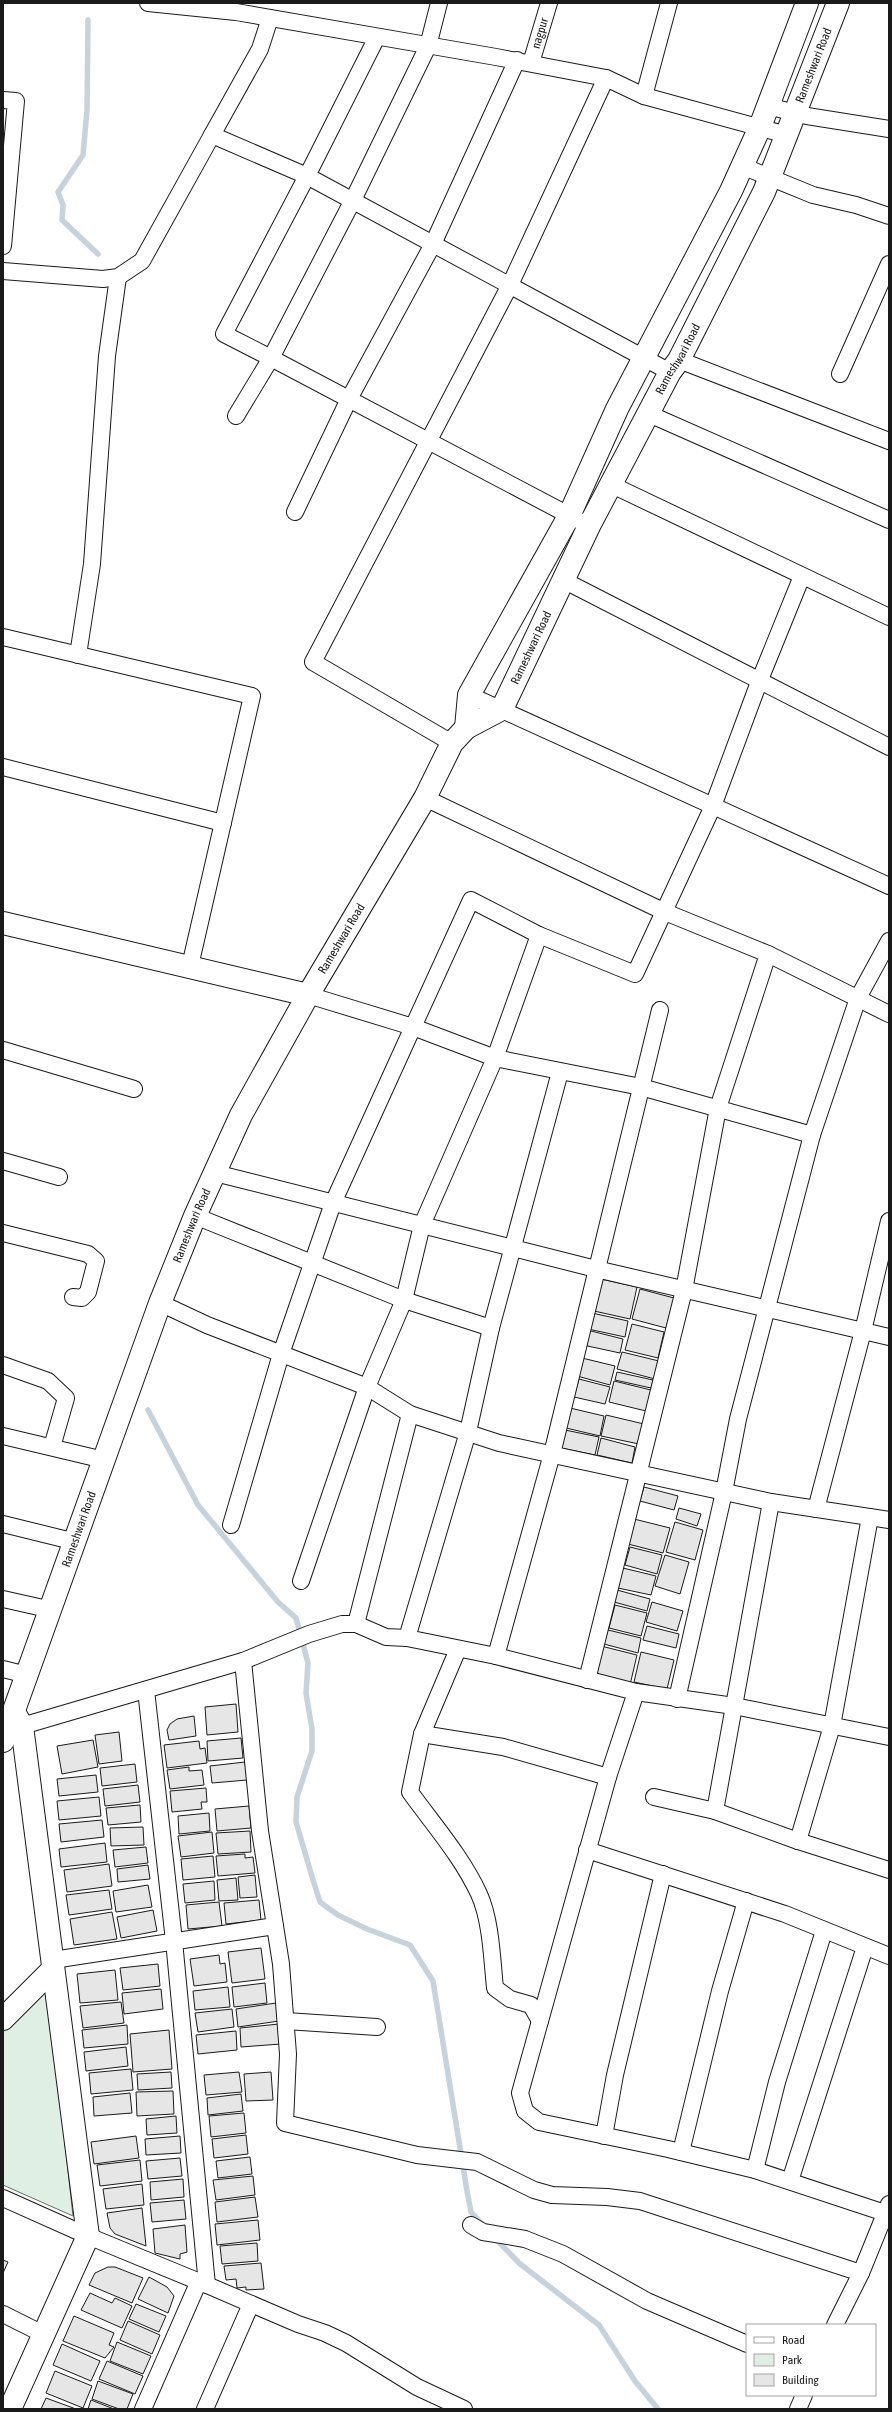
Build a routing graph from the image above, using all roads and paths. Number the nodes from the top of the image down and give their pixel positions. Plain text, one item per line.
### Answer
1 (148, 3) edge
2 (439, 3) edge
3 (549, 3) edge
4 (669, 3) edge
5 (806, 3) edge
6 (838, 3) edge
7 (230, 7) edge
8 (270, 18) junction
9 (377, 37) junction
10 (428, 46) junction
11 (524, 62) junction
12 (606, 78) junction
13 (644, 96) junction
14 (3, 100) edge
15 (768, 106) junction
16 (796, 113) junction
17 (760, 127) junction
18 (889, 129) edge
19 (212, 135) junction
20 (787, 135) junction
21 (742, 166) junction
22 (306, 176) junction
23 (770, 178) junction
24 (353, 200) junction
25 (889, 216) edge
26 (433, 244) junction
27 (3, 246) edge
28 (889, 264) edge
29 (3, 271) edge
30 (118, 277) junction
31 (510, 285) junction
32 (271, 358) junction
33 (644, 358) junction
34 (675, 366) junction
35 (840, 374) dead end
36 (349, 399) junction
37 (649, 414) junction
38 (236, 416) dead end
39 (429, 441) junction
40 (889, 441) edge
41 (612, 485) junction
42 (295, 512) dead end
43 (569, 516) junction
44 (889, 520) edge
45 (589, 526) junction
46 (802, 576) junction
47 (563, 580) junction
48 (889, 617) edge
49 (3, 637) edge
50 (78, 655) junction
51 (761, 682) junction
52 (469, 695) junction
53 (502, 709) junction
54 (459, 736) junction
55 (889, 747) edge
56 (3, 767) edge
57 (425, 798) junction
58 (713, 806) junction
59 (223, 823) junction
60 (889, 886) edge
61 (664, 912) junction
62 (3, 923) edge
63 (539, 935) junction
64 (889, 941) edge
65 (768, 954) junction
66 (190, 966) junction
67 (308, 995) junction
68 (858, 998) junction
69 (660, 1010) dead end
70 (889, 1014) edge
71 (414, 1027) junction
72 (3, 1050) edge
73 (495, 1058) junction
74 (560, 1072) junction
75 (641, 1087) junction
76 (134, 1089) dead end
77 (718, 1108) junction
78 (812, 1135) junction
79 (3, 1161) edge
80 (216, 1173) junction
81 (59, 1177) dead end
82 (333, 1203) junction
83 (195, 1216) junction
84 (889, 1221) edge
85 (422, 1225) junction
86 (3, 1233) edge
87 (514, 1247) junction
88 (312, 1263) junction
89 (596, 1268) junction
90 (684, 1290) junction
91 (73, 1297) dead end
92 (404, 1300) junction
93 (160, 1303) junction
94 (768, 1309) junction
95 (491, 1328) junction
96 (863, 1331) junction
97 (889, 1337) edge
98 (281, 1354) junction
99 (3, 1365) edge
100 (367, 1387) junction
101 (410, 1414) junction
102 (468, 1432) junction
103 (3, 1436) edge
104 (52, 1447) junction
105 (552, 1454) junction
106 (104, 1460) junction
107 (639, 1474) junction
108 (724, 1492) junction
109 (771, 1502) junction
110 (816, 1509) junction
111 (870, 1517) junction
112 (889, 1520) edge
113 (3, 1524) edge
114 (230, 1525) dead end
115 (76, 1542) junction
116 (301, 1581) dead end
117 (3, 1599) edge
118 (52, 1610) junction
119 (356, 1624) junction
120 (407, 1638) junction
121 (458, 1649) junction
122 (496, 1656) junction
123 (243, 1660) junction
124 (3, 1669) edge
125 (27, 1674) junction
126 (587, 1680) junction
127 (146, 1690) junction
128 (636, 1692) junction
129 (677, 1699) junction
130 (734, 1706) junction
131 (18, 1719) junction
132 (832, 1726) junction
133 (422, 1734) junction
134 (889, 1737) edge
135 (3, 1741) edge
136 (608, 1777) junction
137 (654, 1796) dead end
138 (714, 1811) junction
139 (798, 1842) junction
140 (588, 1850) junction
141 (889, 1870) edge
142 (663, 1874) junction
143 (746, 1901) junction
144 (275, 1926) junction
145 (824, 1931) junction
146 (174, 1941) junction
147 (865, 1947) junction
148 (889, 1956) edge
149 (53, 1965) junction
150 (3, 2019) edge
151 (286, 2021) junction
152 (540, 2021) junction
153 (377, 2027) dead end
154 (604, 2136) junction
155 (681, 2152) junction
156 (755, 2170) junction
157 (790, 2181) junction
158 (3, 2198) edge
159 (887, 2209) edge
160 (477, 2228) dead end
161 (88, 2236) junction
162 (861, 2273) junction
163 (203, 2283) junction
164 (251, 2304) junction
165 (3, 2314) edge
166 (836, 2324) edge
167 (44, 2335) junction
168 (746, 2344) edge
169 (804, 2396) edge
170 (10, 2409) edge
171 (143, 2409) edge
172 (206, 2409) edge
173 (464, 2409) edge
174 (798, 2409) edge

1 - 7 street
2 - 10 street
3 - 11 street, nagpur
4 - 13 street
5 - 15 main road
6 - 16 main road, Rameshwari Road
7 - 8 street
8 - 9 street
8 - 19 street
9 - 10 street
9 - 22 street
10 - 11 street
10 - 24 street
11 - 12 street
11 - 26 street, nagpur
12 - 13 street
12 - 31 street
13 - 17 street
14 - 27 street
15 - 16 street
15 - 17 main road
16 - 18 street
16 - 20 main road, Rameshwari Road
17 - 20 street
17 - 21 main road
19 - 22 street
19 - 30 street
20 - 23 main road, Rameshwari Road
21 - 23 street
21 - 33 main road
22 - 24 street
22 - 32 street
23 - 25 street
23 - 34 main road, Rameshwari Road
24 - 26 street
24 - 32 street
26 - 31 street
26 - 36 street, nagpur
28 - 35 street
29 - 30 street
30 - 50 street
31 - 33 street
31 - 39 street
32 - 36 street
32 - 38 street
33 - 34 street
33 - 43 main road
34 - 37 main road, Rameshwari Road
34 - 40 street
36 - 39 street
36 - 42 street, nagpur
37 - 41 main road, Rameshwari Road
37 - 44 street
39 - 43 street
39 - 54 street
41 - 45 main road, Rameshwari Road
41 - 46 street
43 - 45 street
43 - 52 main road
45 - 47 main road, Rameshwari Road
46 - 48 street
46 - 51 street
47 - 51 street
47 - 53 main road, Rameshwari Road
49 - 50 street
50 - 59 street
51 - 55 street
51 - 58 street
52 - 53 street
52 - 54 main road
53 - 54 main road
53 - 58 street
54 - 57 main road, Rameshwari Road
56 - 59 street
57 - 61 street
57 - 67 main road, Rameshwari Road
58 - 60 street
58 - 61 street
59 - 66 street
61 - 63 street
61 - 65 street
62 - 66 main road
63 - 71 street
63 - 73 street
64 - 68 street
65 - 68 street
65 - 77 street
66 - 67 main road
67 - 71 street
67 - 80 main road, Rameshwari Road
68 - 70 street
68 - 78 street
69 - 75 street
71 - 73 street
71 - 82 street
72 - 76 street
73 - 74 street
73 - 85 street
74 - 75 street
74 - 87 street
75 - 77 street
75 - 89 street
77 - 78 street
77 - 90 street
78 - 94 street
79 - 81 street
80 - 82 street
80 - 83 main road, Rameshwari Road
82 - 85 street
82 - 88 street
83 - 88 street
83 - 93 main road, Rameshwari Road
84 - 96 street
85 - 87 street
85 - 92 street
86 - 91 street
87 - 89 street
87 - 95 street
88 - 92 street
88 - 98 street
89 - 90 street
89 - 105 street
90 - 94 street
90 - 107 street
92 - 95 street
92 - 100 street
93 - 98 street
93 - 106 main road, Rameshwari Road
94 - 96 street
94 - 108 street
95 - 102 street
96 - 97 street
96 - 110 street
98 - 100 street
98 - 114 street
99 - 104 street
100 - 101 street
100 - 116 street
101 - 102 street
101 - 119 street
102 - 105 street
102 - 120 street
103 - 104 street
104 - 106 street
105 - 107 street
105 - 122 street
106 - 115 main road, Rameshwari Road
107 - 108 street
107 - 126 street
108 - 109 street
108 - 129 street
109 - 110 street
109 - 130 street
110 - 111 street
111 - 112 street
111 - 132 street
113 - 115 street
115 - 118 main road, Rameshwari Road
117 - 118 street
118 - 125 main road, Rameshwari Road
119 - 120 street
119 - 123 street
120 - 121 street
121 - 122 street
121 - 133 street
122 - 126 street
123 - 127 street
123 - 144 street
124 - 125 street
125 - 131 main road, Rameshwari Road
126 - 128 street
127 - 131 street
127 - 146 street
128 - 129 street
128 - 136 street
129 - 130 street
130 - 132 street
130 - 138 street
131 - 135 main road, Rameshwari Road
131 - 149 main road
132 - 134 street
132 - 139 street
133 - 136 street
133 - 152 street
136 - 140 street
137 - 138 street
138 - 139 street
139 - 141 street
140 - 142 street
140 - 152 street
142 - 143 street
142 - 154 street
143 - 145 street
143 - 155 street
144 - 146 street
144 - 151 street
145 - 147 street
145 - 156 street
146 - 149 street
146 - 163 street
147 - 148 street
147 - 157 street
149 - 150 main road
149 - 161 main road
151 - 153 street
151 - 162 street
152 - 154 street
154 - 155 street
155 - 156 street
156 - 157 street
157 - 159 street
158 - 161 street
159 - 162 street
160 - 168 street
161 - 163 street
161 - 167 main road
162 - 166 street
163 - 164 street
163 - 171 street
164 - 172 street
164 - 173 street
165 - 167 street
167 - 170 main road
169 - 174 street

